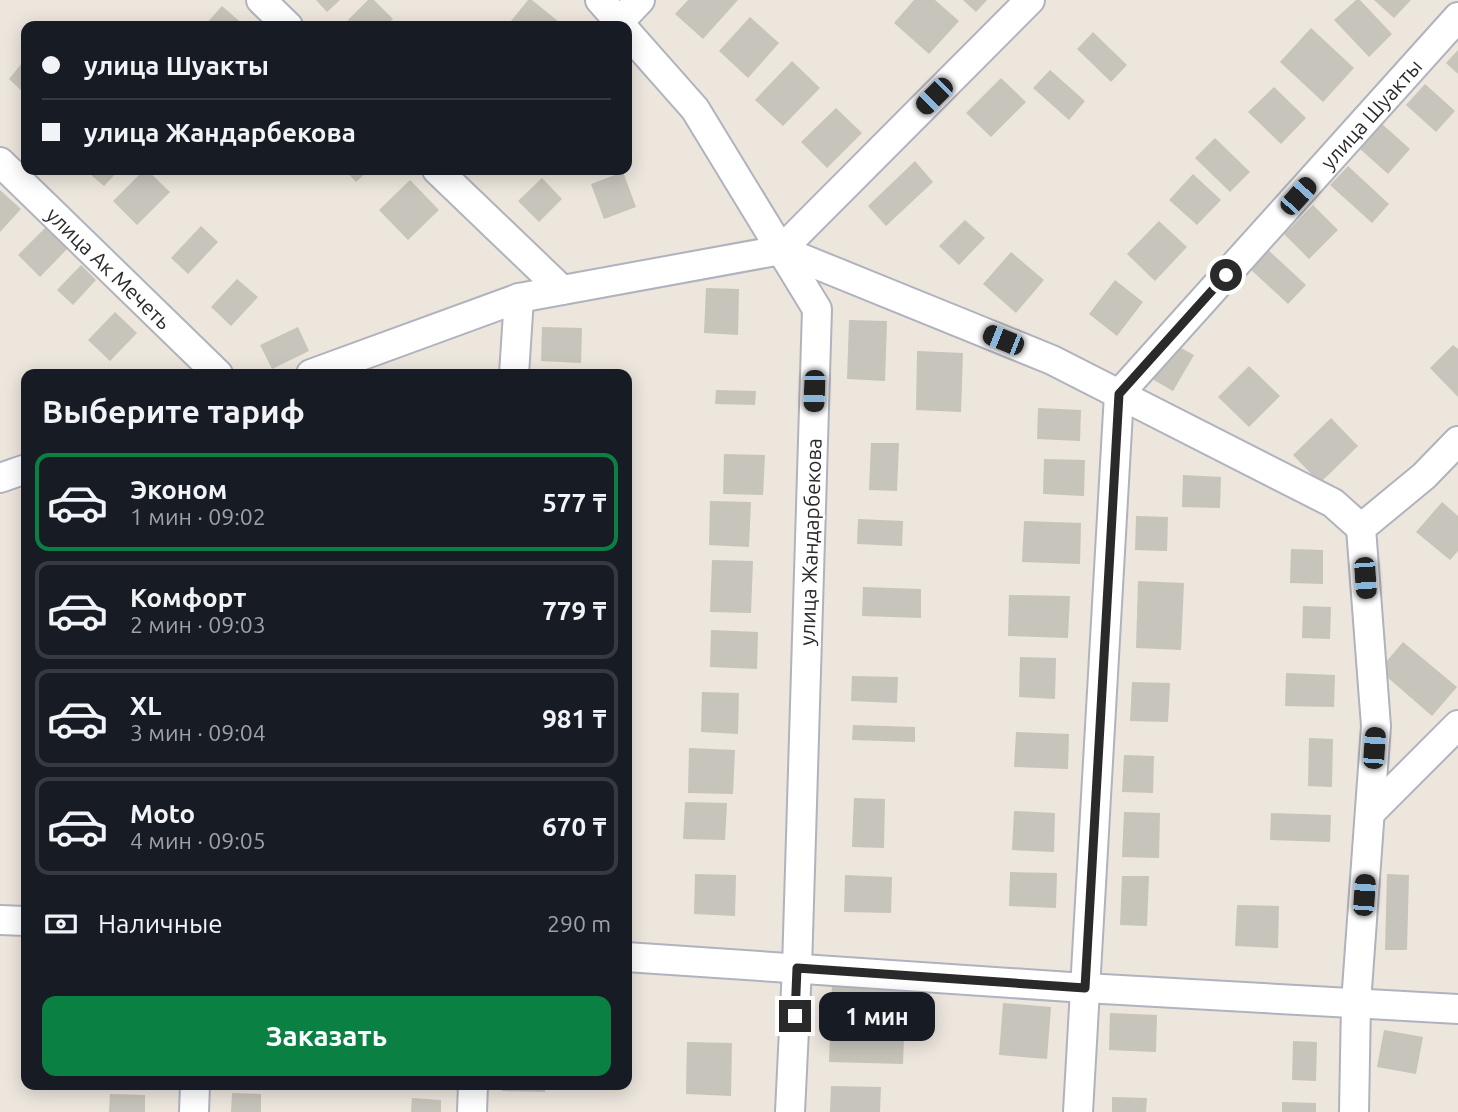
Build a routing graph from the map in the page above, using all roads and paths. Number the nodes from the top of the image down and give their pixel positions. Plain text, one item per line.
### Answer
1 (261, 0) edge
2 (600, 0) edge
3 (640, 0) edge
4 (1030, 0) edge
5 (1458, 17) edge
6 (283, 21) edge
7 (619, 21) edge
8 (626, 21) edge
9 (632, 36) edge
10 (0, 162) edge
11 (443, 175) edge
12 (781, 250) junction
13 (562, 290) junction
14 (519, 298) junction
15 (213, 369) edge
16 (325, 369) edge
17 (514, 369) edge
18 (1119, 394) junction
19 (1458, 441) edge
20 (21, 471) edge
21 (0, 478) edge
22 (1361, 528) junction
23 (1458, 725) edge
24 (1370, 813) junction
25 (0, 920) edge
26 (21, 921) edge
27 (632, 957) edge
28 (797, 968) junction
29 (1085, 988) junction
30 (1356, 1003) junction
31 (1458, 1009) edge
32 (195, 1090) edge
33 (472, 1090) edge
34 (194, 1112) edge
35 (472, 1112) edge
36 (790, 1112) edge
37 (1078, 1112) edge
38 (1354, 1112) edge

1 - 6 street
2 - 7 street, улица Жандарбекова
3 - 8 street
4 - 12 street
5 - 18 street, улица Шуакты
9 - 12 street, улица Жандарбекова
10 - 15 street, улица Ак Мечеть
11 - 13 street
12 - 13 street
12 - 18 street
12 - 28 street, улица Жандарбекова
13 - 14 street
14 - 16 street
14 - 17 street
18 - 22 street
18 - 29 street
19 - 22 street
20 - 21 street
22 - 24 street
23 - 24 street
24 - 30 street
25 - 26 street
27 - 28 street
28 - 29 street
28 - 36 street, улица Жандарбекова
29 - 30 street
29 - 37 street
30 - 31 street
30 - 38 street
32 - 34 street
33 - 35 street

